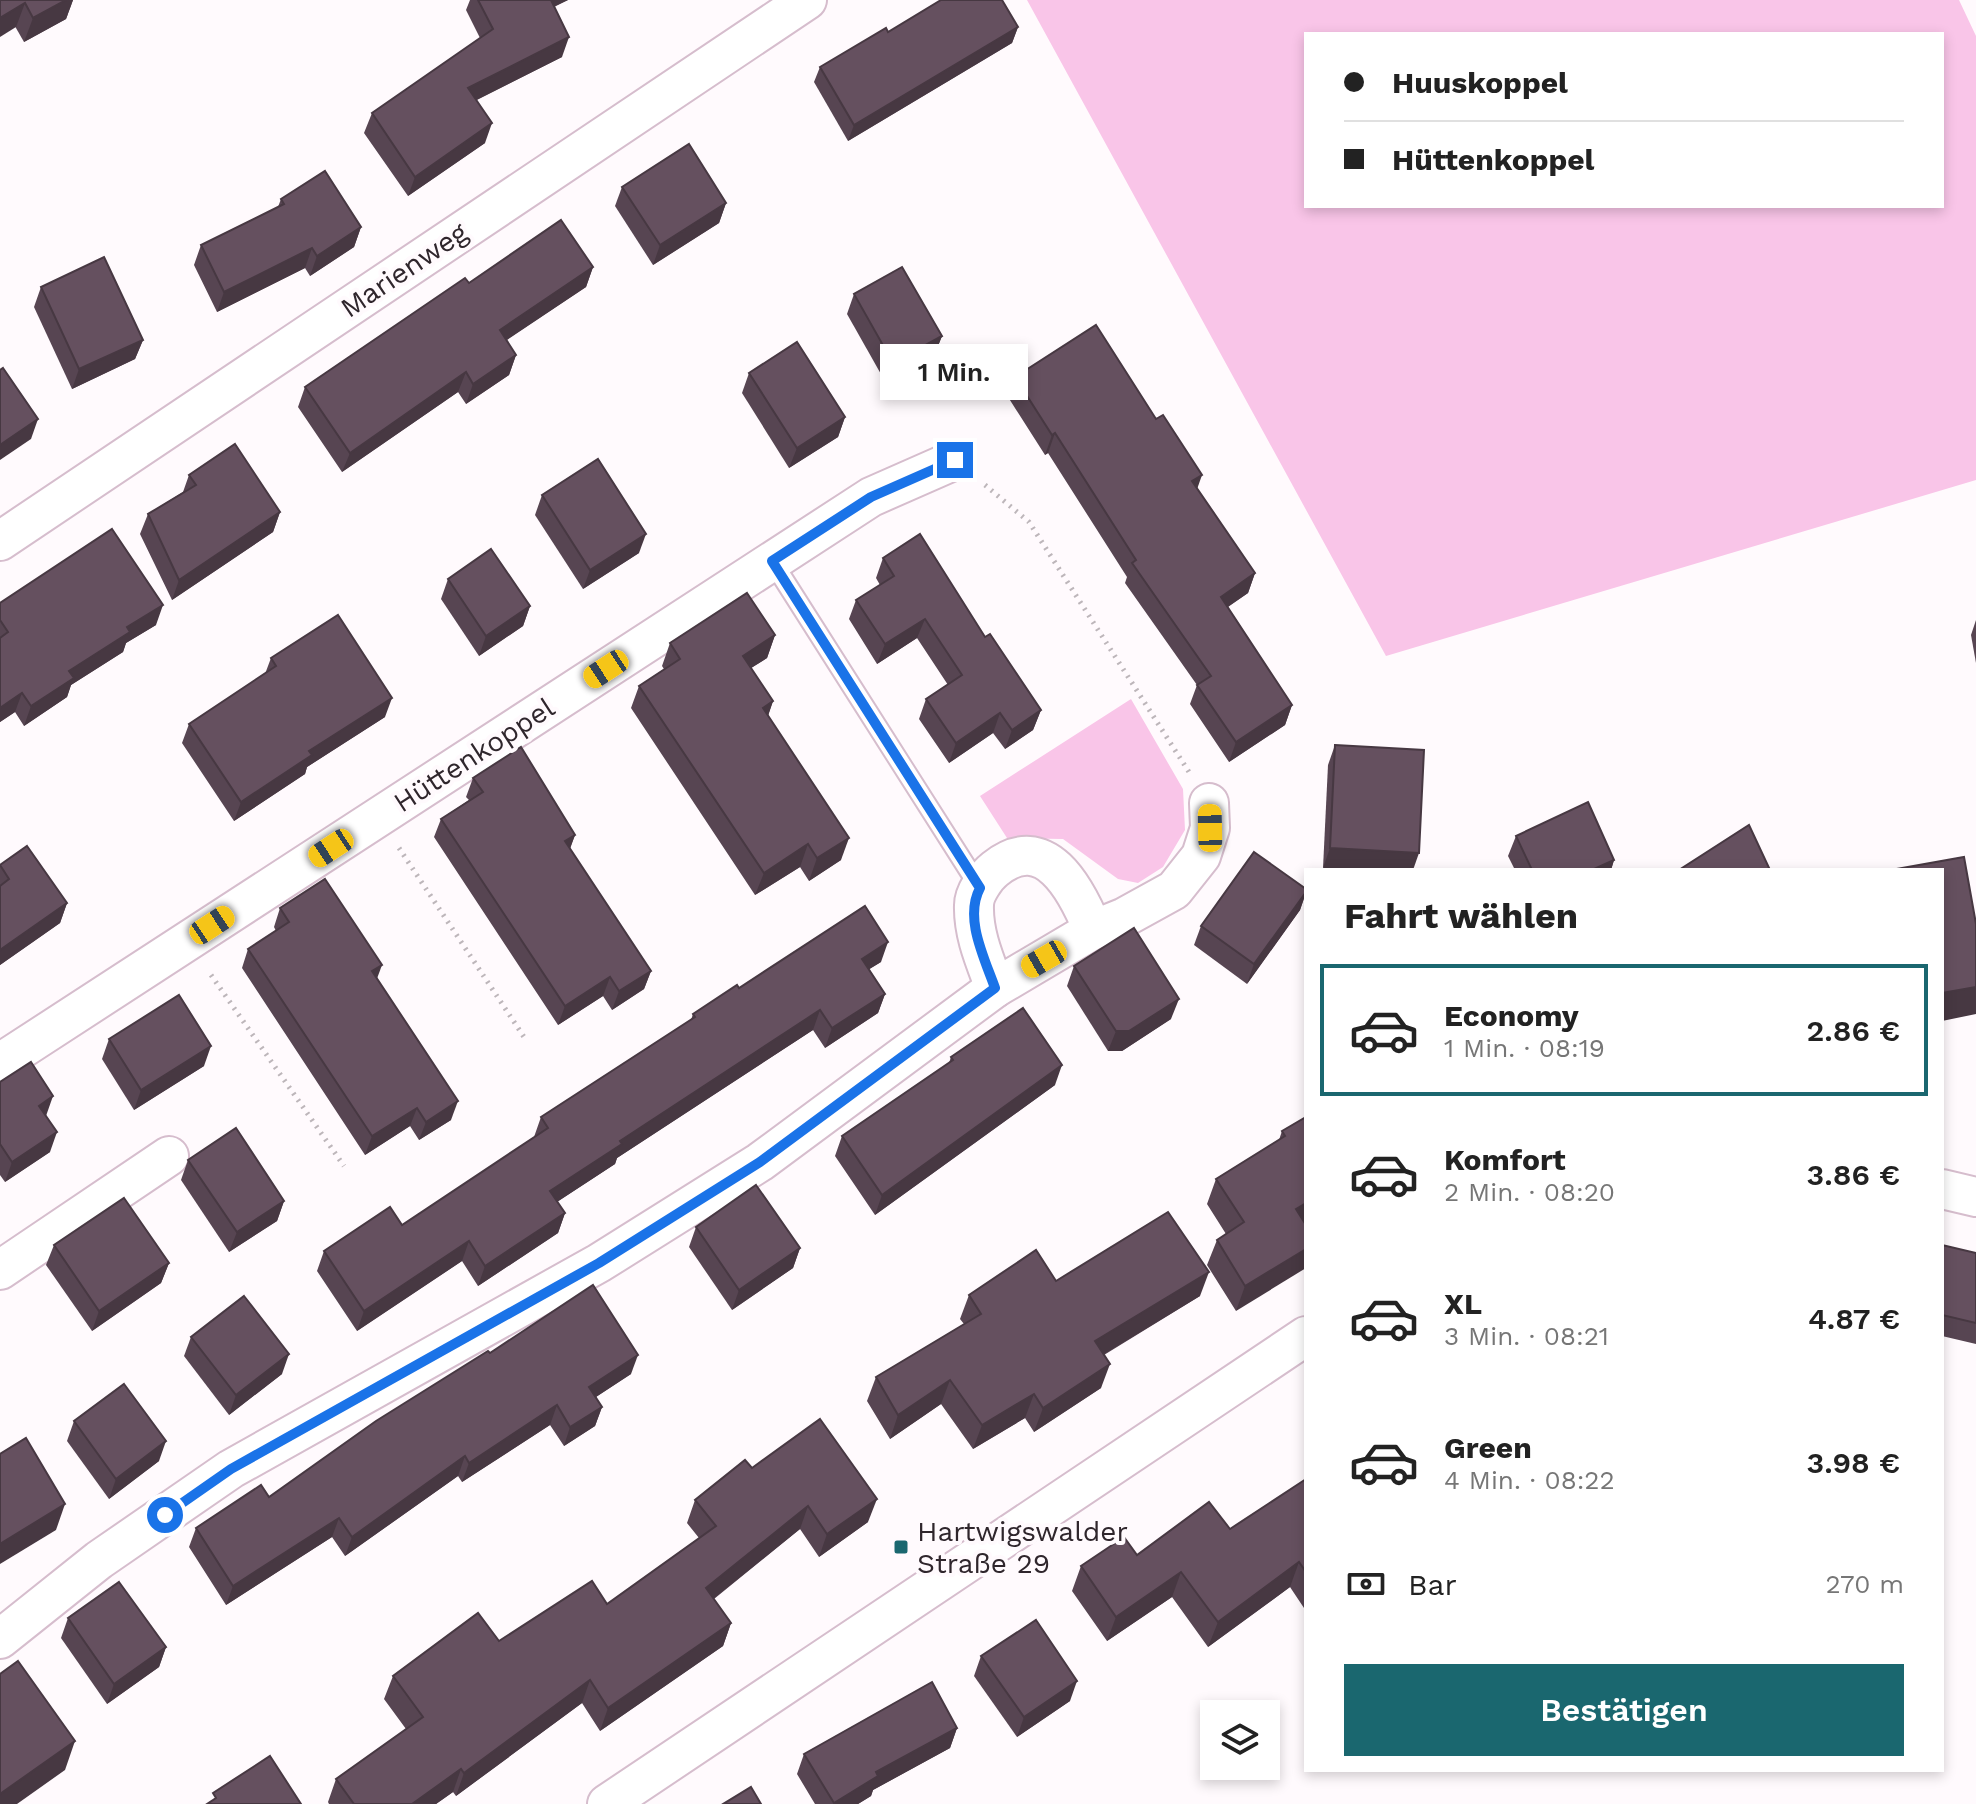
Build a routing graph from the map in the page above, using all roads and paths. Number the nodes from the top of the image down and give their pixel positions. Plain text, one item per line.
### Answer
1 (807, 0) edge
2 (955, 460) joint
3 (0, 541) edge
4 (772, 561) junction
5 (1209, 803) joint
6 (379, 817) junction
7 (980, 888) junction
8 (1093, 930) junction
9 (188, 941) junction
10 (995, 988) junction
11 (524, 1037) dead end
12 (0, 1063) edge
13 (169, 1156) dead end
14 (344, 1166) dead end
15 (1944, 1189) edge
16 (1976, 1197) edge
17 (0, 1270) edge
18 (1304, 1337) edge
19 (0, 1639) edge
20 (607, 1804) edge

1 - 3 street, Marienweg
2 - 4 street, Hüttenkoppel
2 - 5 path
4 - 6 street, Hüttenkoppel
4 - 7 lane
5 - 8 street
6 - 9 street, Hüttenkoppel
6 - 11 path
7 - 8 street
7 - 10 street
8 - 10 street
9 - 12 street, Hüttenkoppel
9 - 14 path
10 - 19 street
13 - 17 street
15 - 16 street
18 - 20 street

